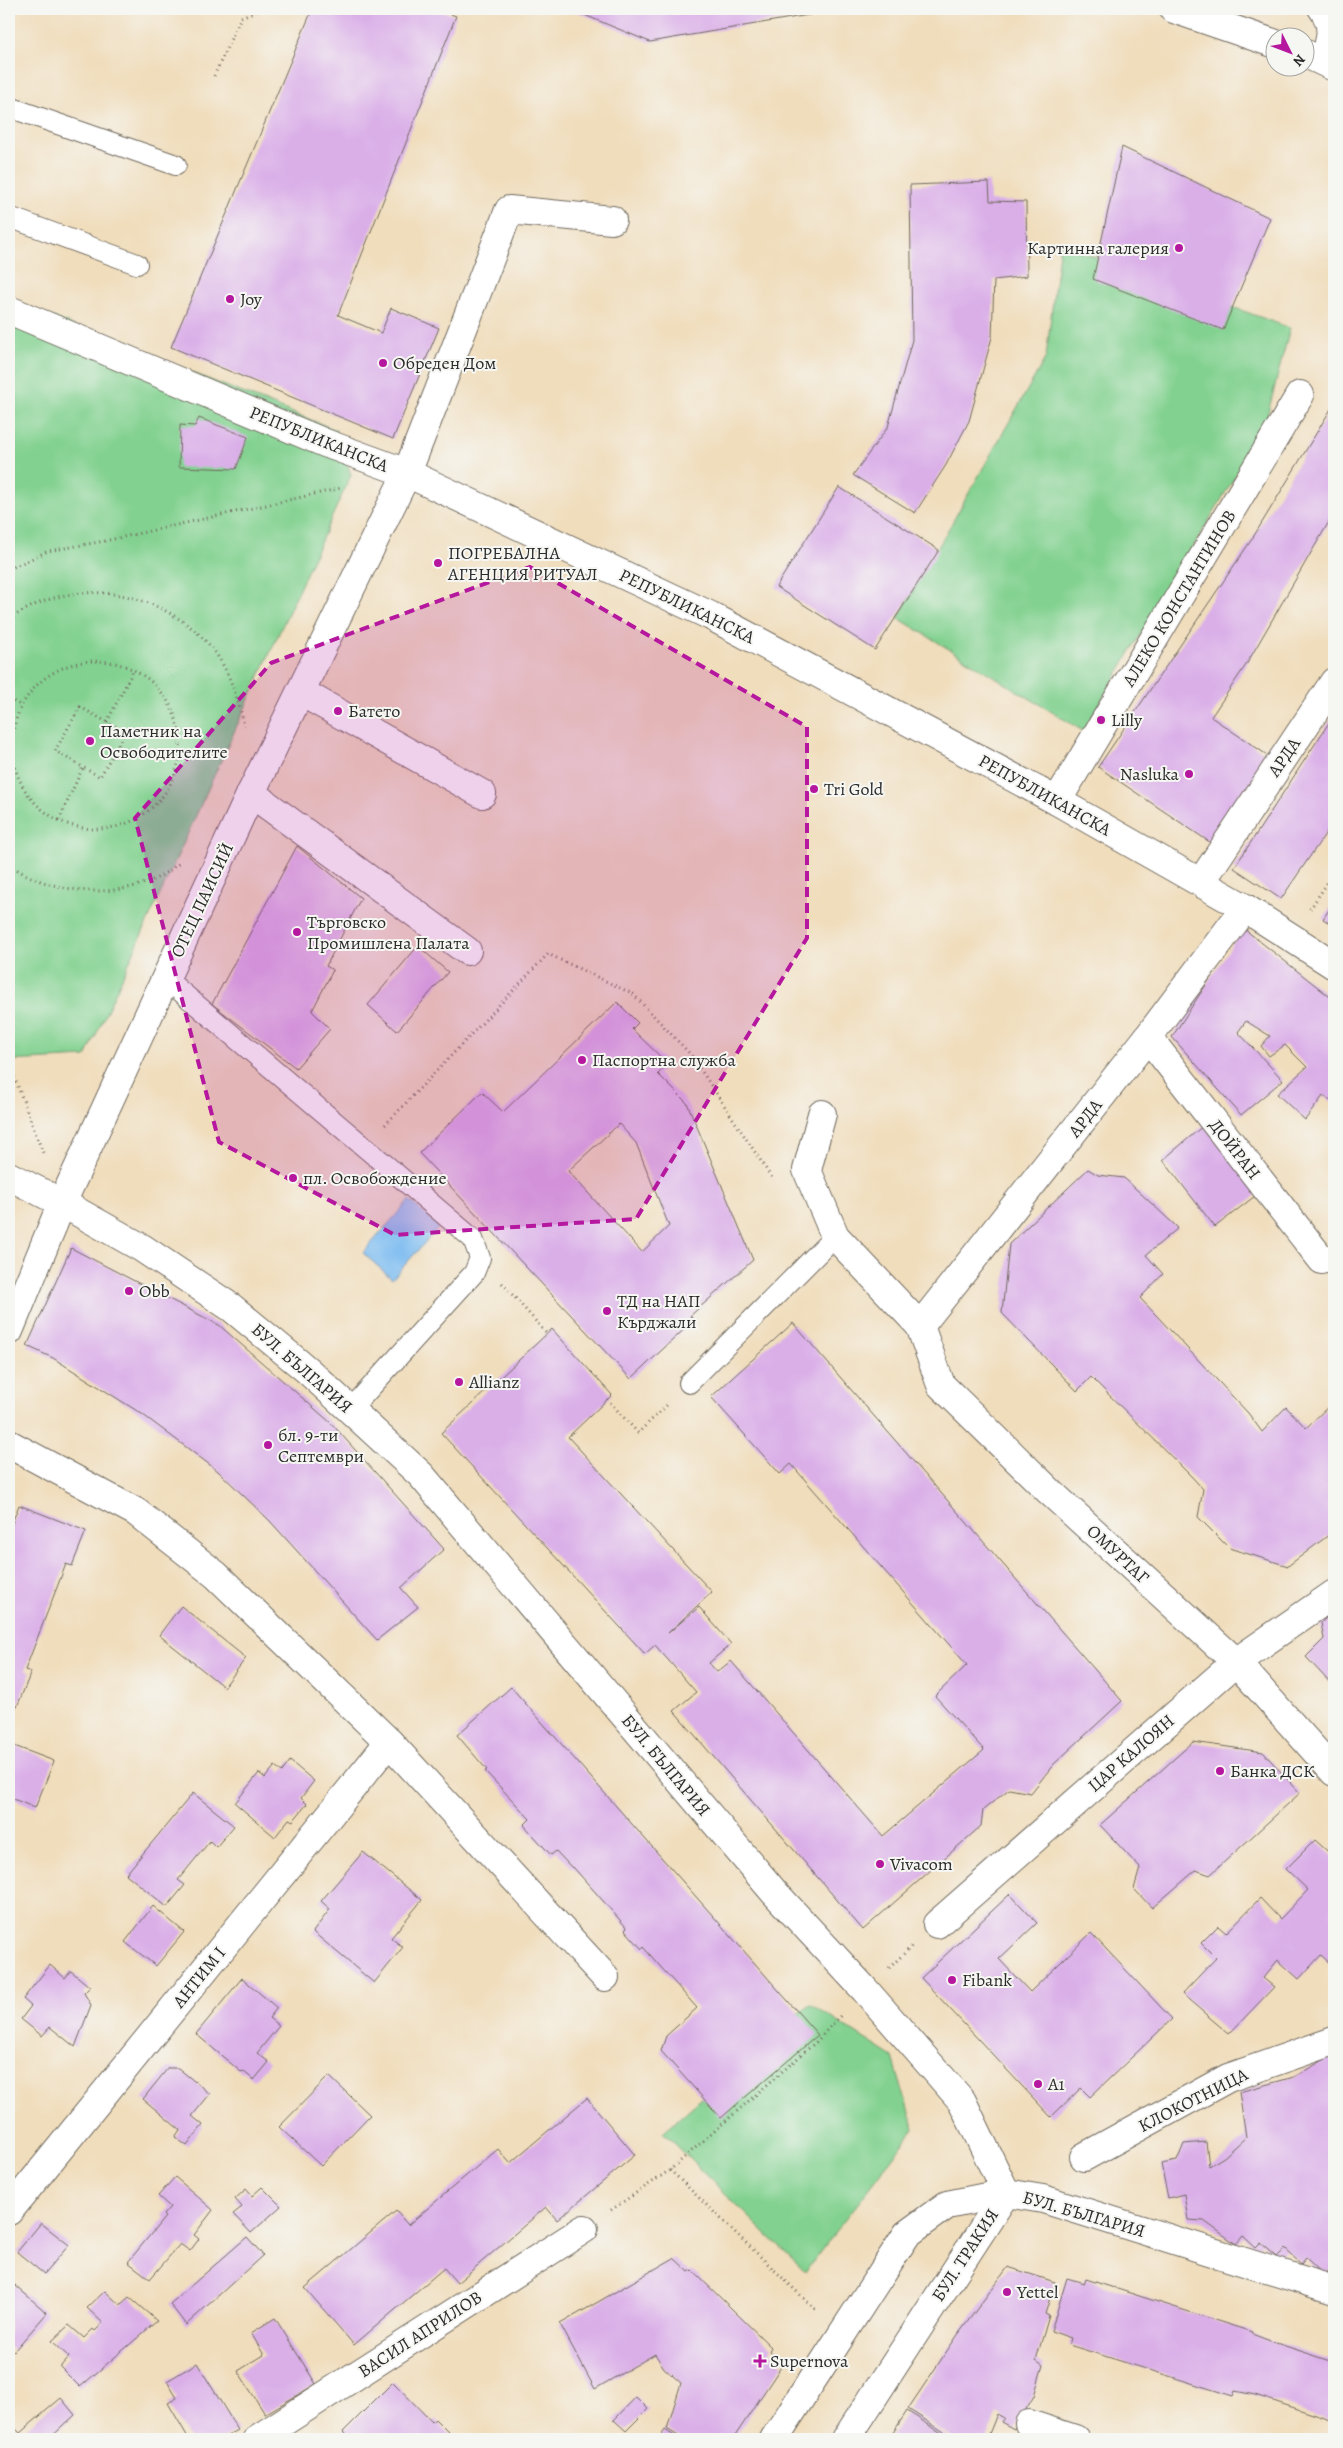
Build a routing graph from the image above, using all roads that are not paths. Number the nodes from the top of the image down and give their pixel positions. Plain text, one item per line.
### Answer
1 (1174, 9) edge
2 (1318, 9) edge
3 (1266, 41) edge
4 (1320, 60) edge
5 (9, 107) edge
6 (176, 165) dead end
7 (9, 217) edge
8 (612, 220) dead end
9 (137, 264) dead end
10 (9, 310) edge
11 (1300, 394) dead end
12 (407, 473) junction
13 (1334, 682) edge
14 (301, 692) junction
15 (252, 793) junction
16 (482, 794) dead end
17 (1057, 801) junction
18 (1201, 882) junction
19 (1245, 908) junction
20 (466, 951) dead end
21 (1334, 965) edge
22 (166, 979) junction
23 (1148, 1038) junction
24 (822, 1114) dead end
25 (9, 1176) edge
26 (62, 1203) junction
27 (835, 1236) junction
28 (1322, 1260) dead end
29 (920, 1326) junction
30 (9, 1331) edge
31 (689, 1383) road end
32 (351, 1409) junction
33 (9, 1444) edge
34 (1334, 1594) edge
35 (1236, 1662) junction
36 (389, 1742) junction
37 (1334, 1772) edge
38 (936, 1924) road end
39 (605, 1977) dead end
40 (1334, 2042) edge
41 (1084, 2157) dead end
42 (1006, 2193) junction
43 (9, 2211) edge
44 (584, 2229) road end
45 (1334, 2290) edge
46 (1029, 2424) dead end
47 (257, 2439) edge
48 (774, 2439) edge
49 (846, 2439) edge
50 (1075, 2439) edge

1 - 3 street
2 - 4 lane
5 - 6 lane
7 - 9 lane
8 - 12 street, ОТЕЦ ПАИСИЙ
10 - 12 street, РЕПУБЛИКАНСКА
11 - 17 street, АЛЕКО КОНСТАНТИНОВ
12 - 14 street, ОТЕЦ ПАИСИЙ
12 - 17 street, РЕПУБЛИКАНСКА
13 - 18 street, АРДА
14 - 15 street, ОТЕЦ ПАИСИЙ
14 - 16 street
15 - 20 street
15 - 22 street, ОТЕЦ ПАИСИЙ
17 - 18 street, РЕПУБЛИКАНСКА
18 - 19 street, РЕПУБЛИКАНСКА
19 - 21 street, РЕПУБЛИКАНСКА
19 - 23 street, АРДА
22 - 26 street, ОТЕЦ ПАИСИЙ
22 - 32 lane
23 - 28 street, ДОЙРАН
23 - 29 street, АРДА
24 - 27 street
25 - 26 street, БУЛ. БЪЛГАРИЯ
26 - 30 street, ОТЕЦ ПАИСИЙ
26 - 32 street, БУЛ. БЪЛГАРИЯ
27 - 29 street
27 - 31 lane
29 - 35 street, ОМУРТАГ
32 - 42 street, БУЛ. БЪЛГАРИЯ
33 - 36 street
34 - 35 street, ЦАР КАЛОЯН
35 - 37 street, ОМУРТАГ
35 - 38 street, ЦАР КАЛОЯН
36 - 39 street
36 - 43 street, АНТИМ I
40 - 41 street, КЛОКОТНИЦА
42 - 45 street, БУЛ. БЪЛГАРИЯ
42 - 48 street, БУЛ. ТРАКИЯ
42 - 49 street, БУЛ. ТРАКИЯ
44 - 47 street, ВАСИЛ АПРИЛОВ
46 - 50 street

